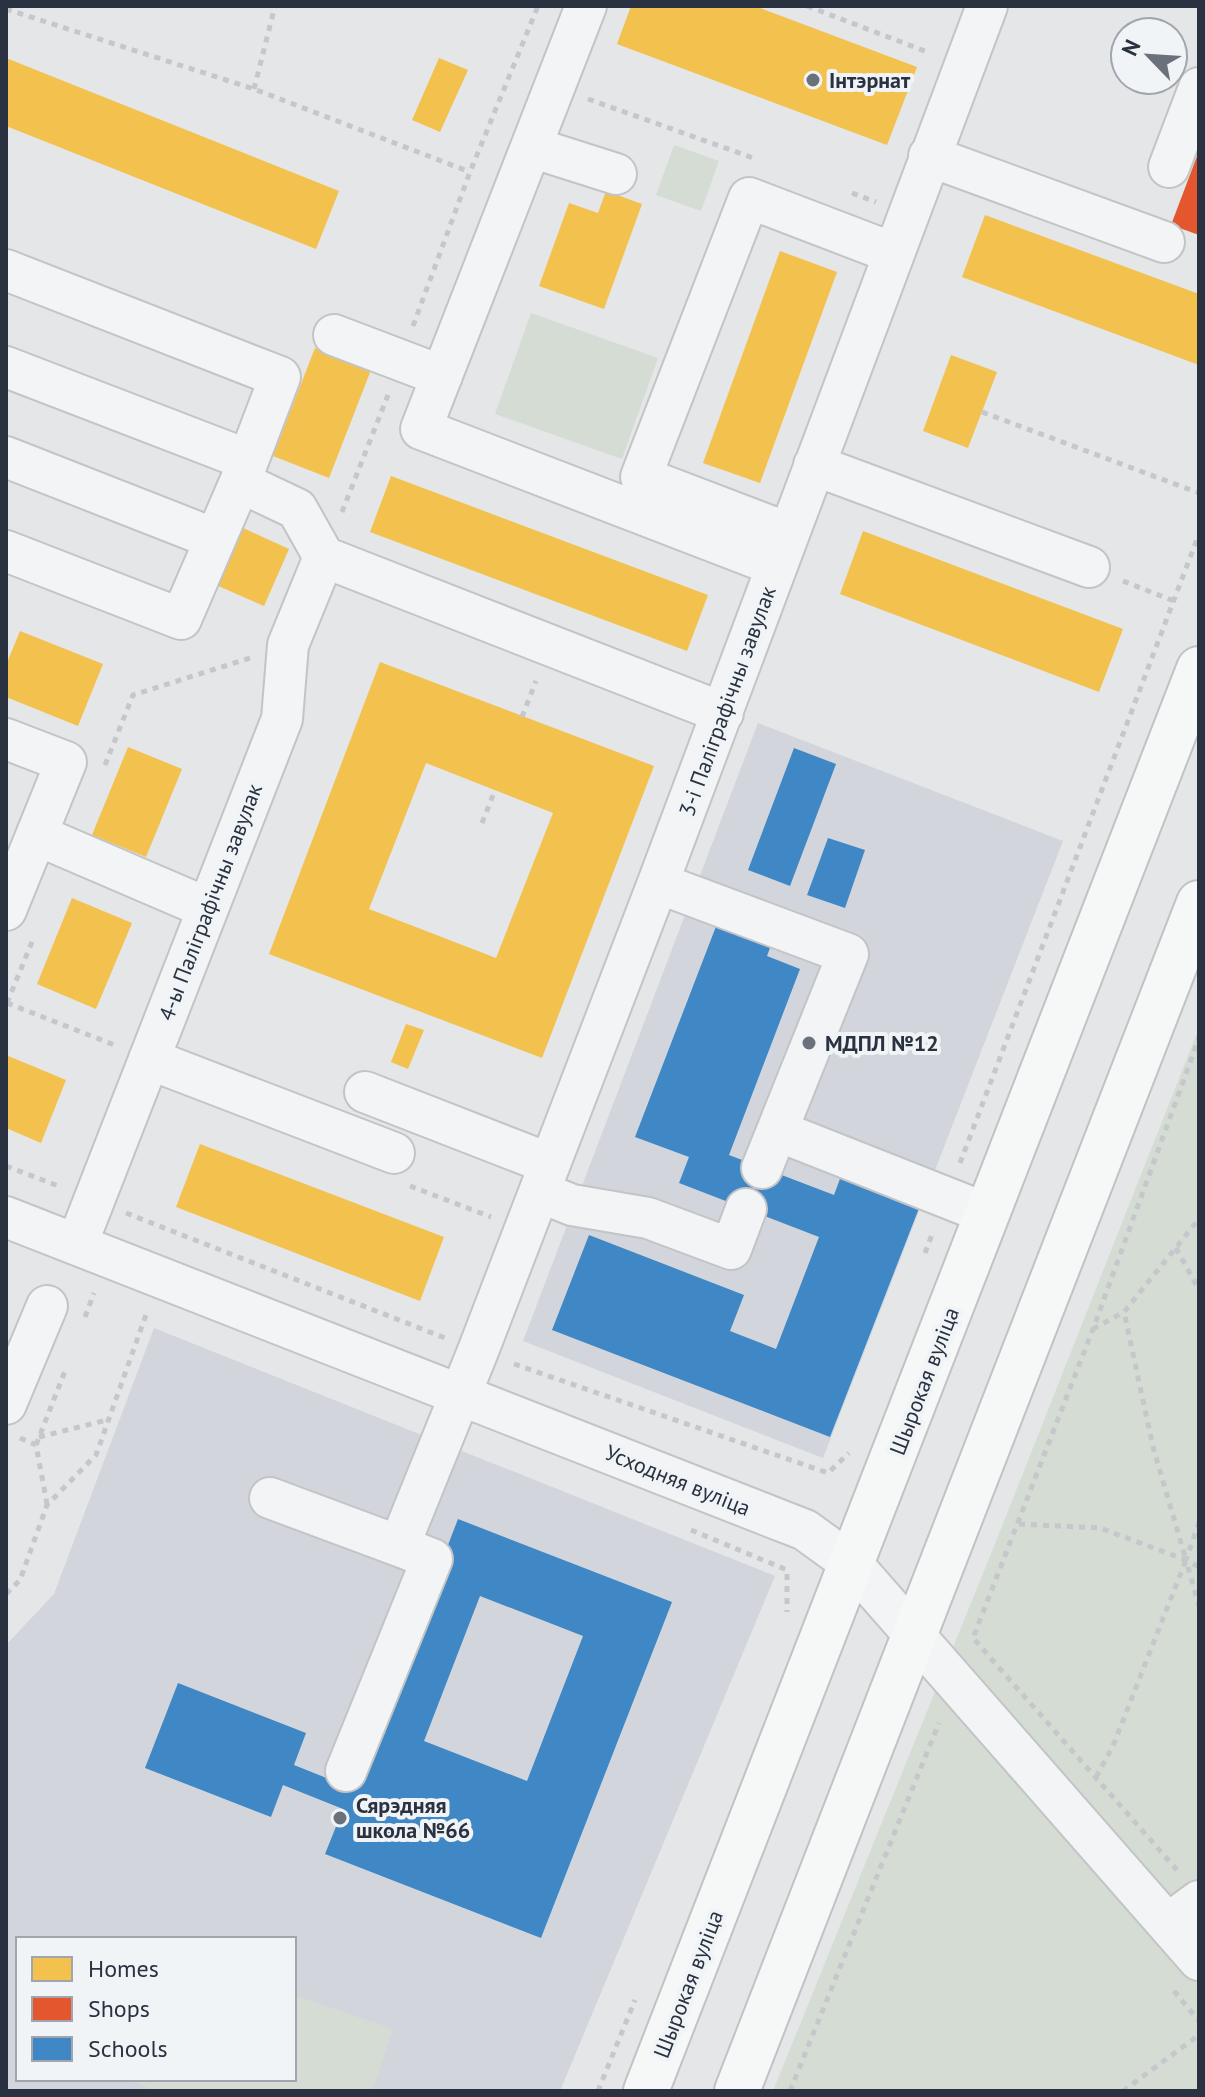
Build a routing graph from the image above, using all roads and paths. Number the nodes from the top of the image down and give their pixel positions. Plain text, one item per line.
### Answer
1 (275, 6) edge
2 (538, 6) edge
3 (586, 6) edge
4 (807, 6) edge
5 (987, 6) edge
6 (6, 9) edge
7 (943, 59) dead end
8 (555, 87) junction
9 (1199, 88) edge
10 (254, 89) junction
11 (531, 147) junction
12 (929, 156) junction
13 (760, 160) dead end
14 (1169, 167) dead end
15 (470, 172) junction
16 (616, 174) dead end
17 (848, 192) dead end
18 (877, 202) dead end
19 (1164, 242) dead end
20 (893, 253) junction
21 (6, 270) edge
22 (334, 335) dead end
23 (401, 360) junction
24 (6, 367) edge
25 (442, 376) junction
26 (982, 412) dead end
27 (6, 457) edge
28 (814, 465) junction
29 (244, 471) junction
30 (1199, 493) edge
31 (1199, 534) edge
32 (215, 539) junction
33 (782, 549) junction
34 (6, 551) edge
35 (324, 557) junction
36 (1089, 567) joint
37 (1174, 601) junction
38 (288, 645) junction
39 (1199, 669) edge
40 (723, 713) junction
41 (6, 739) edge
42 (99, 778) dead end
43 (495, 790) dead end
44 (482, 823) dead end
45 (22, 854) edge
46 (658, 883) junction
47 (1199, 903) edge
48 (207, 908) junction
49 (21, 921) edge
50 (6, 1002) edge
51 (1199, 1038) edge
52 (149, 1059) junction
53 (365, 1092) dead end
54 (778, 1131) junction
55 (394, 1153) dead end
56 (6, 1166) edge
57 (762, 1168) dead end
58 (545, 1178) junction
59 (946, 1198) junction
60 (93, 1200) junction
61 (746, 1209) dead end
62 (988, 1214) junction
63 (6, 1217) edge
64 (1199, 1219) edge
65 (77, 1244) junction
66 (1176, 1248) junction
67 (924, 1255) dead end
68 (1199, 1290) edge
69 (47, 1306) dead end
70 (147, 1311) dead end
71 (1124, 1312) junction
72 (1093, 1329) junction
73 (478, 1351) junction
74 (461, 1393) junction
75 (11, 1420) edge
76 (108, 1420) junction
77 (39, 1437) dead end
78 (853, 1442) dead end
79 (270, 1498) dead end
80 (47, 1505) junction
81 (1199, 1522) edge
82 (1019, 1524) junction
83 (399, 1546) junction
84 (1186, 1560) junction
85 (852, 1564) junction
86 (1199, 1567) edge
87 (6, 1594) edge
88 (1199, 1606) edge
89 (915, 1633) junction
90 (942, 1717) dead end
91 (346, 1771) dead end
92 (1096, 1777) junction
93 (1182, 1898) edge
94 (1199, 1960) edge
95 (1199, 2035) edge
96 (646, 2091) edge
97 (737, 2091) edge
98 (790, 2091) edge
99 (1123, 2091) edge

1 - 10 path
2 - 15 path
3 - 8 street
4 - 7 path
5 - 12 street, 3-і Паліграфічны завулак
6 - 10 path
8 - 11 street
8 - 13 path
9 - 14 street
10 - 15 path
11 - 16 street
11 - 25 street
12 - 19 street
12 - 20 street, 3-і Паліграфічны завулак
15 - 23 path
17 - 18 path
20 - 28 street, 3-і Паліграфічны завулак
20 - 33 street
21 - 29 street
22 - 23 street
23 - 25 street
23 - 35 path
24 - 29 street
25 - 33 street
26 - 30 path
27 - 32 street
28 - 33 street, 3-і Паліграфічны завулак
28 - 36 street
29 - 32 street
29 - 35 street
31 - 37 path
32 - 34 street
33 - 40 street, 3-і Паліграфічны завулак
35 - 38 street, 4-ы Паліграфічны завулак
35 - 40 street
36 - 37 path
37 - 59 path
38 - 42 path
38 - 48 street, 4-ы Паліграфічны завулак
39 - 62 main road, Шырокая вуліца
40 - 46 street, 3-і Паліграфічны завулак
41 - 45 street
43 - 44 path
45 - 48 street
45 - 49 street
46 - 54 street
46 - 58 street, 3-і Паліграфічны завулак
47 - 89 main road
48 - 52 street, 4-ы Паліграфічны завулак
49 - 50 path
50 - 52 path
51 - 72 path
52 - 55 street
52 - 60 street, 4-ы Паліграфічны завулак
53 - 58 street
54 - 57 street
54 - 59 street
56 - 60 path
58 - 61 street
58 - 73 street, 3-і Паліграфічны завулак
59 - 62 street
59 - 67 path
60 - 65 street, 4-ы Паліграфічны завулак
60 - 73 path
62 - 85 main road, Шырокая вуліца
63 - 65 street, Усходняя вуліца
64 - 66 path
65 - 74 street, Усходняя вуліца
66 - 68 path
66 - 71 path
69 - 75 street
70 - 76 path
71 - 72 path
71 - 84 path
72 - 82 path
73 - 74 street, 3-і Паліграфічны завулак
73 - 78 path
74 - 83 street, 3-і Паліграфічны завулак
74 - 85 street, Усходняя вуліца
75 - 80 path
76 - 77 path
76 - 80 path
79 - 83 street
80 - 87 path
81 - 84 path
82 - 84 path
82 - 92 path
83 - 91 street
84 - 86 path
84 - 88 path
84 - 92 path
85 - 89 street, Усходняя вуліца
85 - 96 main road, Шырокая вуліца
89 - 93 street, Усходняя вуліца
89 - 97 main road
90 - 98 path
92 - 93 path
93 - 94 street, Усходняя вуліца
95 - 99 path

